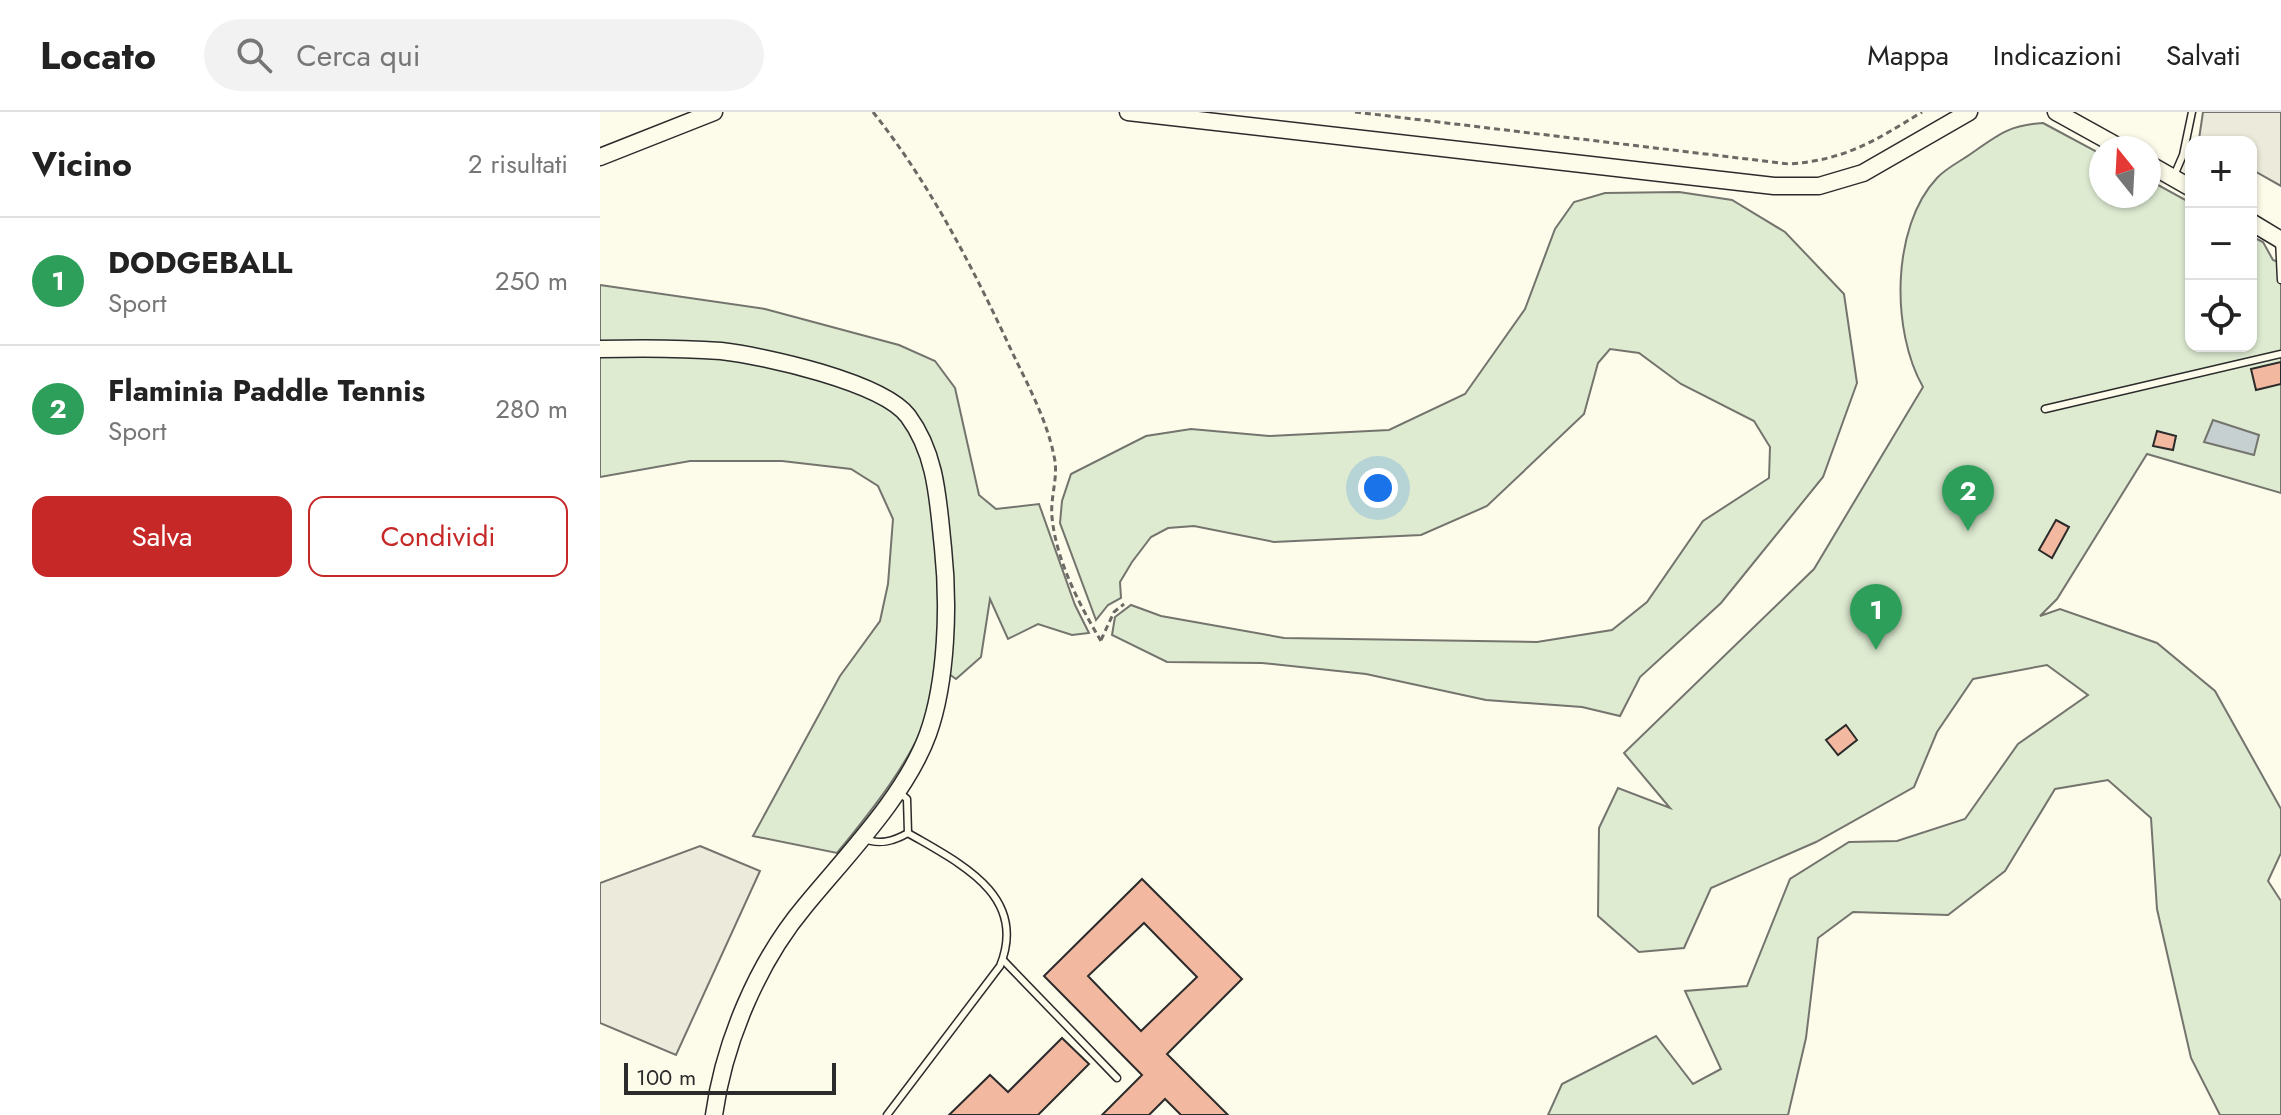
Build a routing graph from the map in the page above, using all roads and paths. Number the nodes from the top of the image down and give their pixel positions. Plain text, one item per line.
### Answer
1 (714, 112) edge
2 (873, 112) edge
3 (1128, 112) edge
4 (1355, 112) edge
5 (1922, 112) edge
6 (1969, 112) edge
7 (2056, 112) edge
8 (2192, 112) edge
9 (2099, 136) edge
10 (600, 157) edge
11 (2161, 171) edge
12 (2173, 178) junction
13 (2185, 185) edge
14 (2257, 226) edge
15 (2280, 239) edge
16 (2281, 280) edge
17 (600, 349) edge
18 (2281, 354) edge
19 (2045, 409) dead end
20 (1124, 604) dead end
21 (896, 789) junction
22 (908, 833) junction
23 (863, 838) junction
24 (1003, 960) junction
25 (1117, 1078) dead end
26 (714, 1115) edge
27 (887, 1115) edge

1 - 10 street
2 - 20 path
3 - 6 street
4 - 5 path
7 - 9 street
8 - 12 lane
11 - 12 street
12 - 13 street
14 - 15 street
15 - 16 lane
17 - 21 street
18 - 19 lane
21 - 22 lane
21 - 23 street
22 - 23 lane
22 - 24 lane
23 - 26 street
24 - 25 lane
24 - 27 lane

